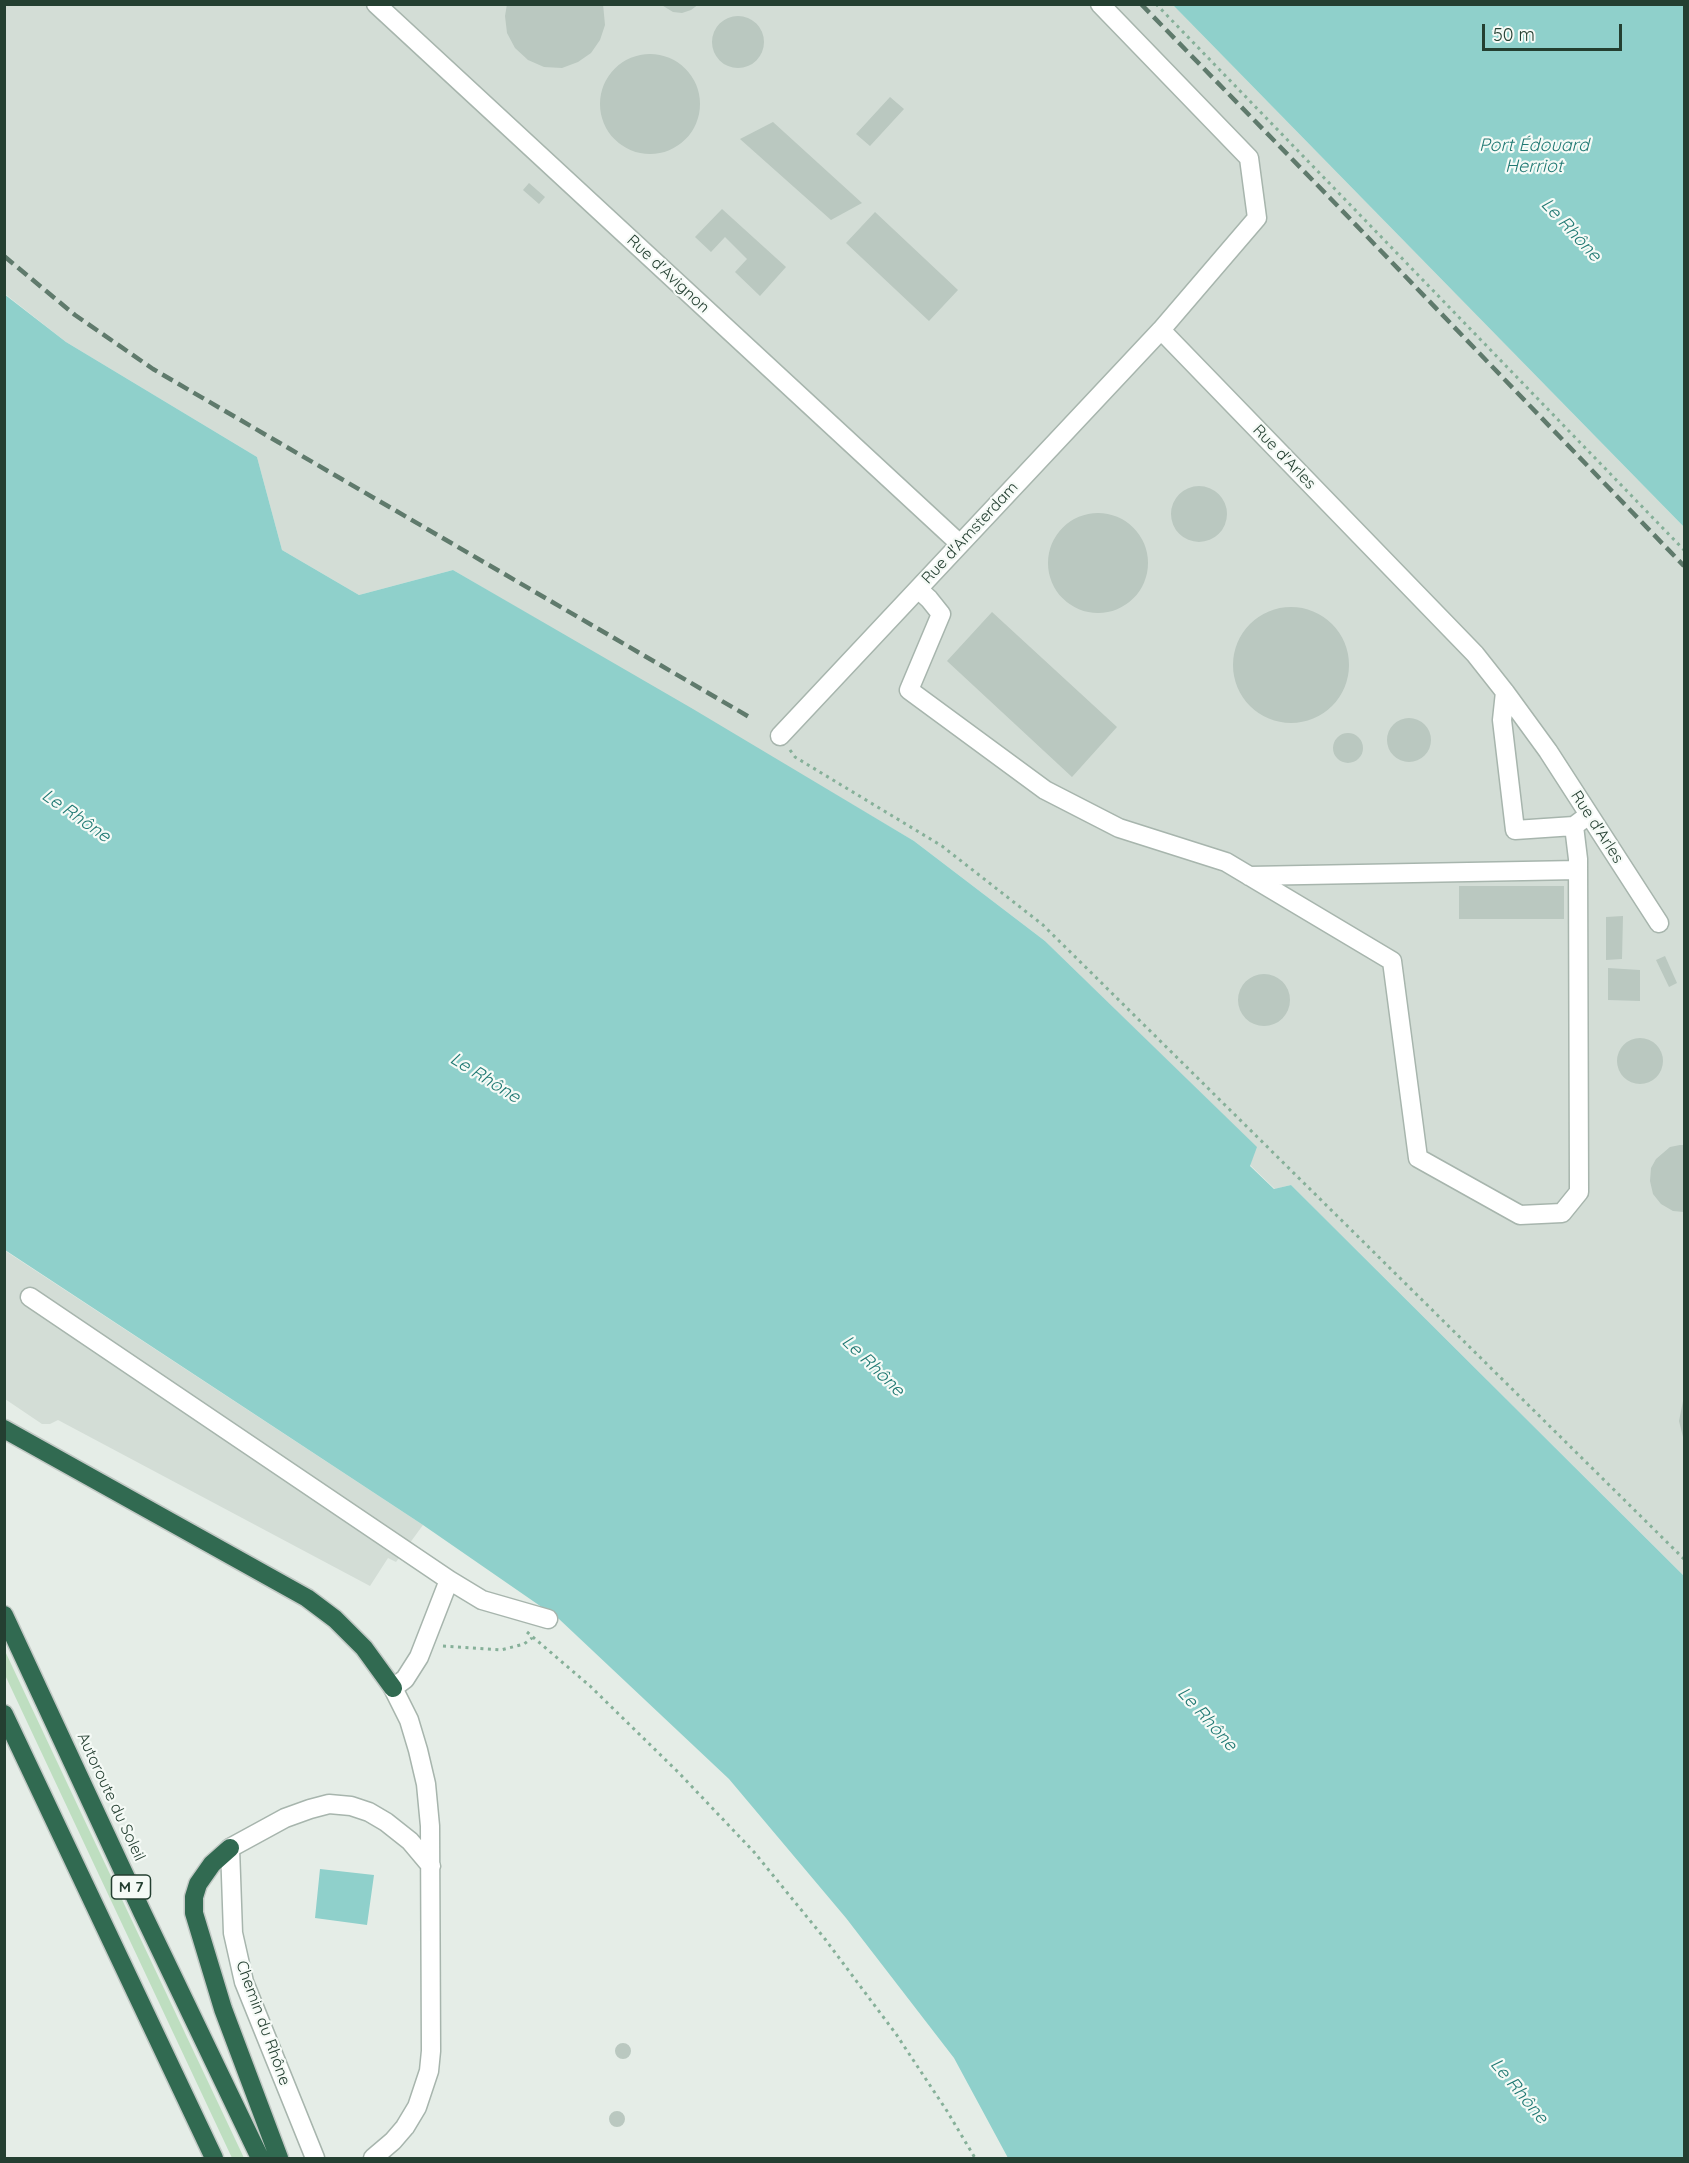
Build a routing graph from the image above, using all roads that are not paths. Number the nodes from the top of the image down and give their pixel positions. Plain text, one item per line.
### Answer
1 (376, 4) edge
2 (1100, 4) edge
3 (1161, 330) junction
4 (960, 544) junction
5 (918, 589) junction
6 (1505, 692) junction
7 (780, 736) road end
8 (1589, 815) junction
9 (1574, 826) junction
10 (1578, 870) junction
11 (1249, 876) junction
12 (1659, 923) dead end
13 (30, 1297) dead end
14 (4, 1429) edge
15 (449, 1580) junction
16 (4, 1615) edge
17 (548, 1619) dead end
18 (393, 1688) junction
19 (4, 1714) edge
20 (230, 1848) junction
21 (431, 1866) junction
22 (214, 2158) edge
23 (260, 2158) edge
24 (279, 2158) edge
25 (315, 2158) edge
26 (373, 2158) edge

1 - 4 street, Rue d'Avignon
2 - 3 street
3 - 4 street, Rue d'Amsterdam
3 - 6 street, Rue d'Arles
4 - 5 street, Rue d'Amsterdam
5 - 7 street, Rue d'Amsterdam
5 - 11 street
6 - 8 street, Rue d'Arles
6 - 9 street
8 - 9 street
8 - 12 street, Rue d'Arles
9 - 10 street
10 - 11 street
10 - 11 street
13 - 15 street
14 - 18 highway
15 - 17 street
15 - 18 street
16 - 23 highway, Autoroute du Soleil / M 7
18 - 21 street
19 - 22 highway, M 7
20 - 21 street
20 - 24 highway
20 - 25 street, Chemin du Rhône
21 - 26 street

